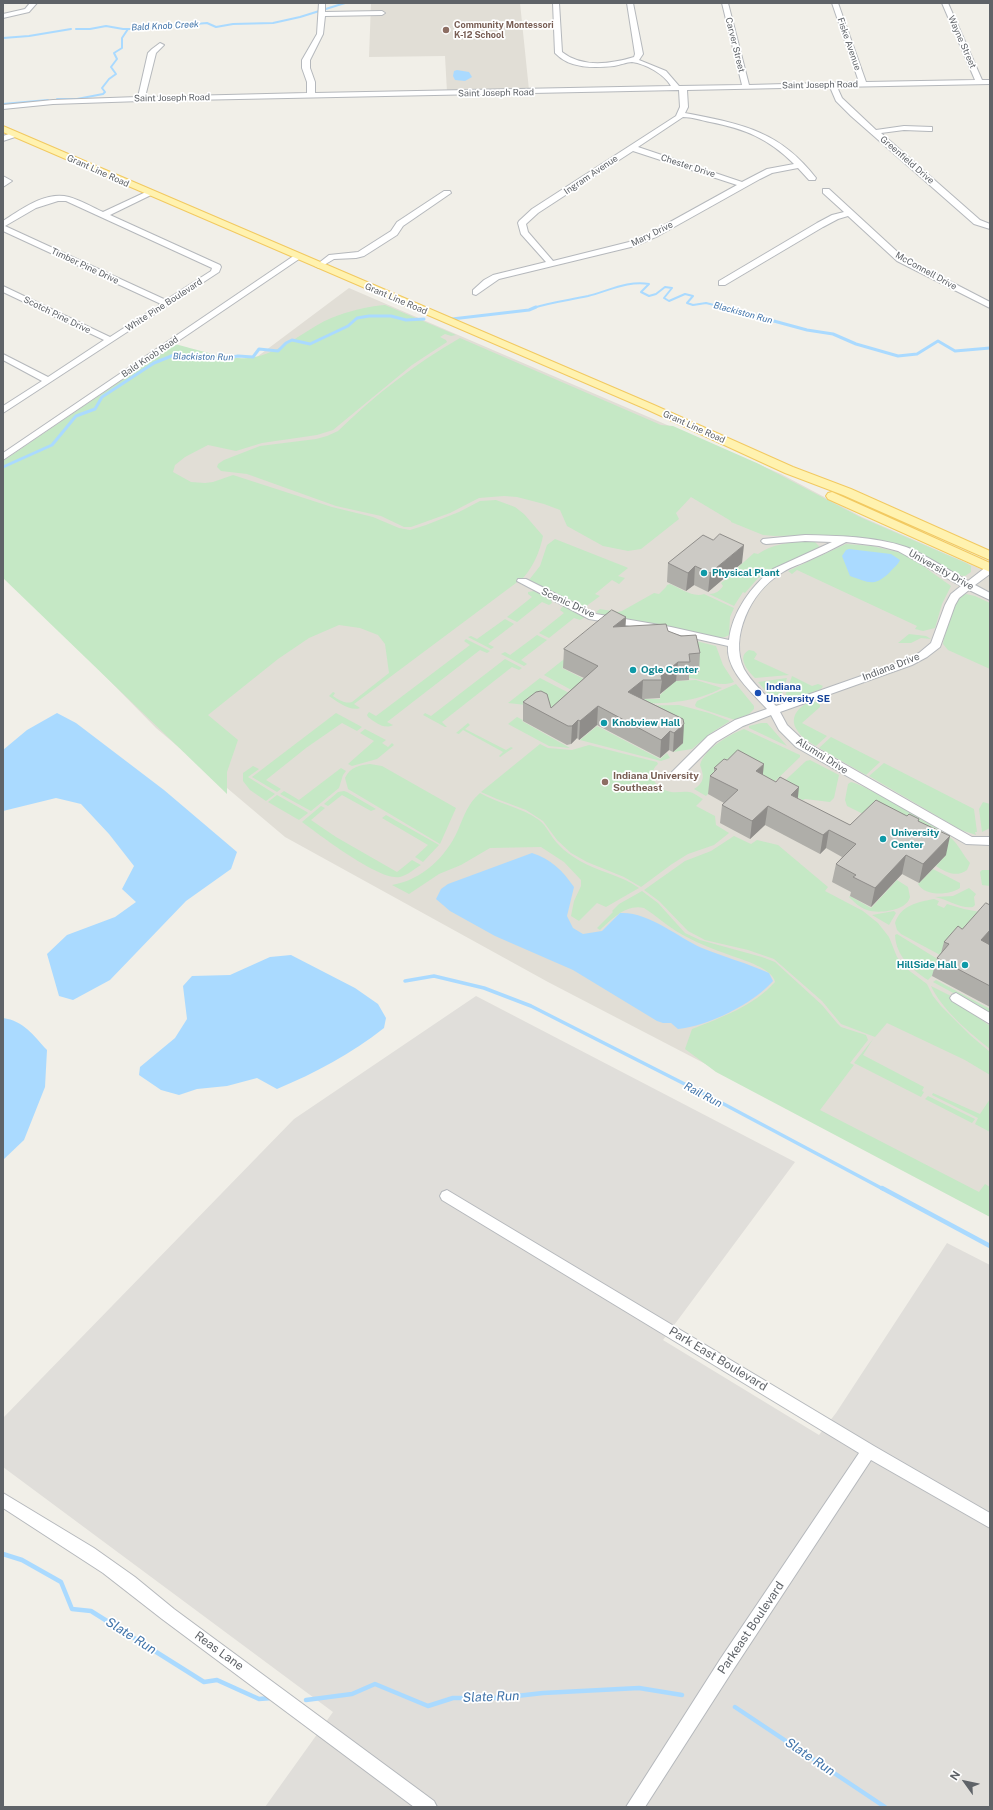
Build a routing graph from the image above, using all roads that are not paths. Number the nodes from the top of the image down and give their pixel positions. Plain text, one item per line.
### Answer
1 (34, 3) edge
2 (556, 3) edge
3 (630, 3) edge
4 (725, 3) edge
5 (835, 3) edge
6 (945, 3) edge
7 (322, 10) edge
8 (382, 13) dead end
9 (3, 16) edge
10 (160, 45) dead end
11 (635, 59) junction
12 (979, 82) junction
13 (990, 82) edge
14 (863, 84) junction
15 (832, 85) junction
16 (746, 86) junction
17 (679, 88) junction
18 (311, 95) junction
19 (141, 99) junction
20 (3, 107) edge
21 (680, 114) junction
22 (3, 129) edge
23 (929, 129) dead end
24 (875, 132) junction
25 (14, 134) junction
26 (3, 139) edge
27 (632, 148) junction
28 (799, 165) junction
29 (3, 178) edge
30 (812, 178) dead end
31 (3, 185) edge
32 (744, 185) junction
33 (826, 191) dead end
34 (148, 193) junction
35 (447, 193) dead end
36 (849, 213) junction
37 (104, 214) junction
38 (3, 224) edge
39 (990, 227) edge
40 (3, 228) edge
41 (298, 257) junction
42 (552, 264) junction
43 (319, 266) junction
44 (722, 282) dead end
45 (3, 289) edge
46 (476, 292) dead end
47 (166, 303) junction
48 (990, 305) edge
49 (110, 340) junction
50 (3, 357) edge
51 (48, 380) junction
52 (3, 410) edge
53 (3, 457) edge
54 (789, 470) junction
55 (844, 539) junction
56 (766, 541) dead end
57 (990, 556) edge
58 (990, 568) edge
59 (522, 581) dead end
60 (967, 585) junction
61 (990, 597) edge
62 (734, 644) junction
63 (774, 710) junction
64 (676, 776) dead end
65 (990, 841) edge
66 (956, 998) dead end
67 (990, 1018) edge
68 (447, 1196) dead end
69 (869, 1451) junction
70 (4, 1501) edge
71 (990, 1521) edge
72 (428, 1807) edge
73 (635, 1807) edge

1 - 9 street
2 - 11 street
3 - 11 street
4 - 16 street, Carver Street
5 - 14 street, Fiske Avenue
6 - 12 street, Wayne Street
7 - 8 street
7 - 18 street
10 - 19 street
11 - 17 street
12 - 13 street, Saint Joseph Road
12 - 14 street, Saint Joseph Road
14 - 15 street, Saint Joseph Road
15 - 16 street, Saint Joseph Road
15 - 24 street, Greenfield Drive
16 - 17 street, Saint Joseph Road
17 - 18 street, Saint Joseph Road
17 - 21 street
18 - 19 street, Saint Joseph Road
19 - 20 street, Saint Joseph Road
21 - 27 street, Ingram Avenue
21 - 28 street
22 - 25 main road, Grant Line Road
23 - 24 street
24 - 39 street, Greenfield Drive
25 - 26 street
25 - 34 main road, Grant Line Road
27 - 32 street, Chester Drive
27 - 42 street, Ingram Avenue
28 - 30 street
28 - 32 street, Mary Drive
29 - 31 street
32 - 42 street, Mary Drive
33 - 36 street, McConnell Drive
34 - 37 street
34 - 41 main road, Grant Line Road
35 - 43 street
36 - 44 street
36 - 48 street, McConnell Drive
37 - 38 street, White Pine Boulevard
37 - 47 street, White Pine Boulevard
40 - 47 street, Timber Pine Drive
41 - 43 main road, Grant Line Road
41 - 53 street, Bald Knob Road
42 - 46 street, Mary Drive
43 - 54 main road, Grant Line Road
45 - 49 street, Scotch Pine Drive
47 - 49 street, White Pine Boulevard
49 - 51 street, White Pine Boulevard
50 - 51 street
51 - 52 street, White Pine Boulevard
54 - 57 main road, Grant Line Road
54 - 58 main road, Grant Line Road
55 - 56 street, University Drive
55 - 60 street, University Drive
55 - 62 street, Alumni Drive
58 - 60 street, Indiana Drive
59 - 62 street, Scenic Drive
60 - 61 street, University Drive
60 - 63 street, Indiana Drive
62 - 63 street, Alumni Drive
63 - 64 street, Indiana Drive
63 - 65 street, Alumni Drive
66 - 67 street
68 - 69 street, Park East Boulevard
69 - 71 street, Park East Boulevard
69 - 73 street, Parkeast Boulevard
70 - 72 street, Reas Lane

